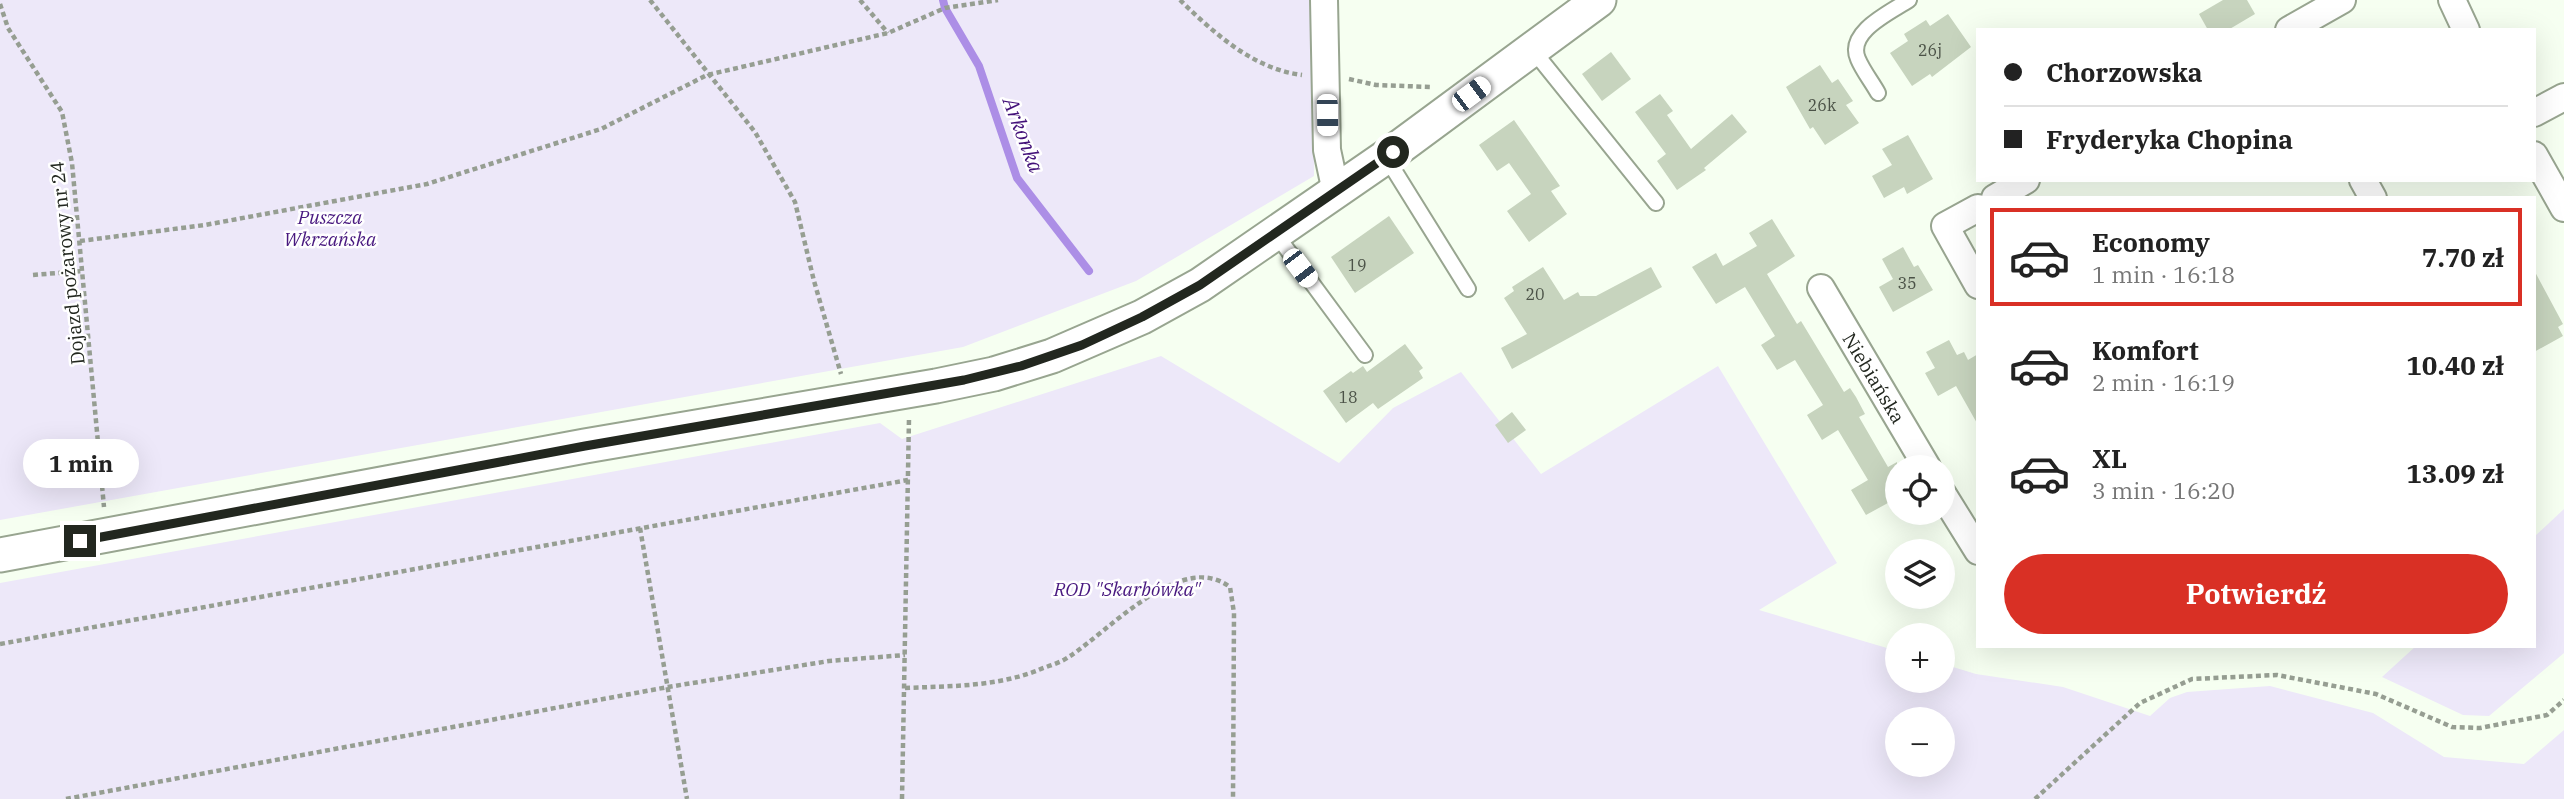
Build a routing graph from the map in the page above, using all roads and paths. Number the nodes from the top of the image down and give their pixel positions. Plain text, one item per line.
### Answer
1 (650, 0) edge
2 (860, 0) edge
3 (998, 0) edge
4 (1324, 0) edge
5 (1599, 0) edge
6 (1909, 0) edge
7 (2342, 0) edge
8 (2452, 0) edge
9 (0, 4) edge
10 (2293, 28) edge
11 (2465, 28) edge
12 (888, 33) junction
13 (1532, 50) junction
14 (707, 75) junction
15 (1878, 93) dead end
16 (2564, 97) edge
17 (2536, 112) edge
18 (2536, 159) edge
19 (1394, 170) dead end
20 (2023, 182) edge
21 (1336, 192) junction
22 (1998, 196) edge
23 (1656, 203) dead end
24 (2564, 208) edge
25 (1976, 209) edge
26 (1275, 233) junction
27 (80, 241) junction
28 (82, 271) junction
29 (33, 275) dead end
30 (1976, 281) edge
31 (1821, 288) dead end
32 (1468, 289) dead end
33 (1365, 355) dead end
34 (910, 390) junction
35 (849, 402) junction
36 (1920, 455) edge
37 (908, 480) junction
38 (1955, 514) edge
39 (640, 527) junction
40 (107, 536) junction
41 (1976, 548) edge
42 (0, 555) edge
43 (0, 644) edge
44 (905, 655) junction
45 (668, 687) junction
46 (905, 688) junction
47 (2564, 700) edge
48 (66, 799) edge
49 (687, 799) edge
50 (902, 799) edge
51 (1233, 799) edge
52 (2035, 799) edge

1 - 14 path
2 - 12 path
3 - 12 path
4 - 21 street
5 - 13 street
6 - 15 lane
7 - 10 street
8 - 11 street
9 - 27 path, Dojazd pożarowy nr 24
12 - 14 path
13 - 21 street
13 - 23 lane
14 - 27 path
14 - 35 path
16 - 17 street
18 - 24 street
19 - 32 lane
20 - 22 street
21 - 26 street
25 - 30 street
26 - 33 lane
26 - 34 street
27 - 28 path, Dojazd pożarowy nr 24
28 - 29 path
28 - 40 path, Dojazd pożarowy nr 24
31 - 36 street, Niebiańska
34 - 35 street
34 - 37 path
35 - 40 street
37 - 39 path
37 - 44 path
38 - 41 street
39 - 43 path
39 - 45 path
40 - 42 street
44 - 45 path
44 - 46 path
45 - 48 path
45 - 49 path
46 - 50 path
46 - 51 path
47 - 52 path

